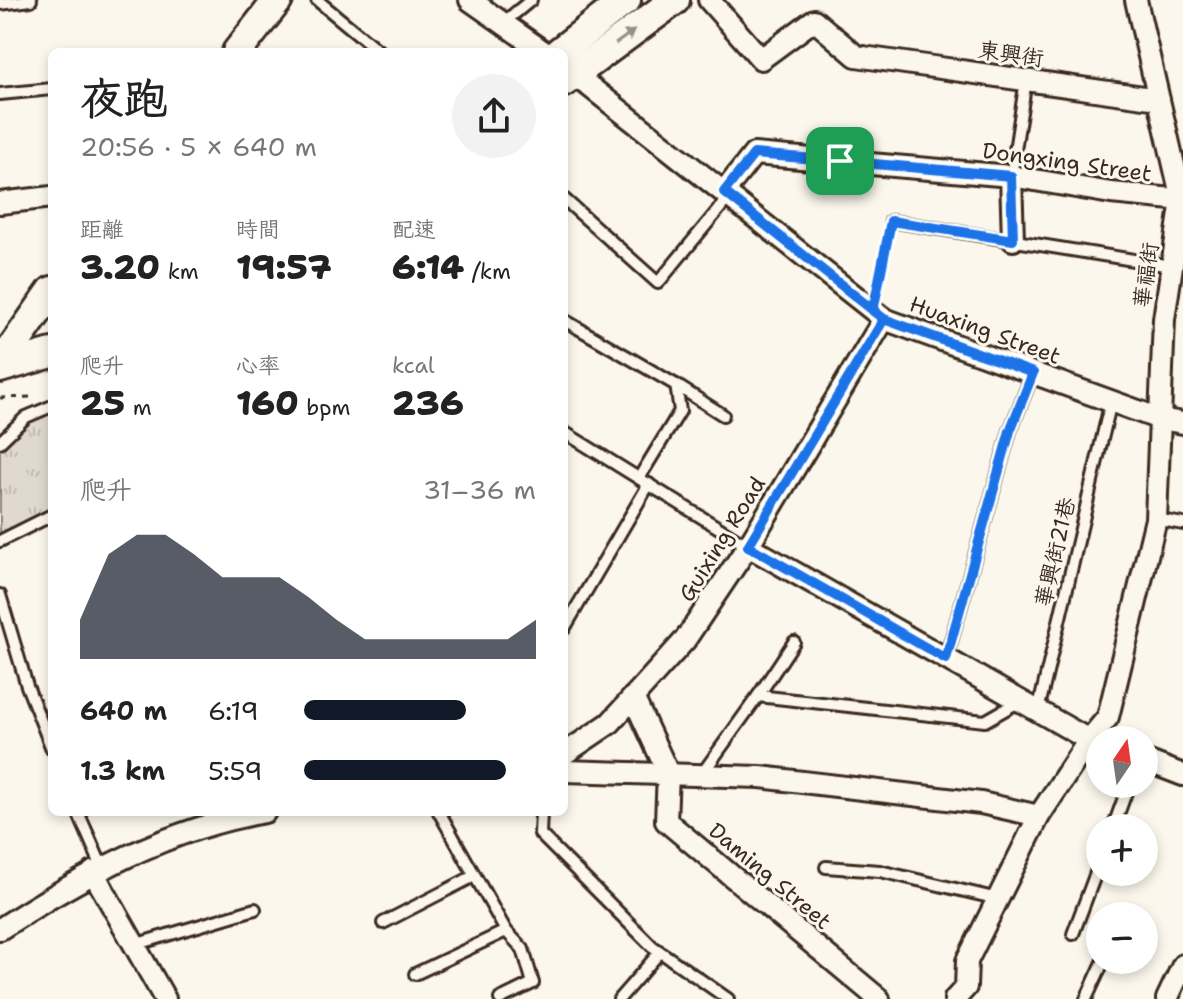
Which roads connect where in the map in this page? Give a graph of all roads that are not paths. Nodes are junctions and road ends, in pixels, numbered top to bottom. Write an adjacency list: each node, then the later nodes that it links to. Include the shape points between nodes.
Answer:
1 (31, 0): 10 (lane)
2 (278, 0): 12 (main road)
3 (317, 0): 13 (lane)
4 (470, 0): 11 (street)
5 (531, 0): 11 (lane)
6 (626, 0): 15 (main road)
7 (675, 0): 16 (main road, one-way to 7)
8 (709, 0): 18 (street, 東興街, via 761,59 814,20 856,56)
9 (1136, 0): 21 (street, 華福街)
10 (0, 4)
11 (503, 23): 14 (street)
12 (240, 48)
13 (375, 48)
14 (538, 48)
15 (568, 66)
16 (568, 67)
17 (568, 70): 23 (street, Huaxing Street)
18 (1026, 80): 21 (street, 東興街); 22 (lane)
19 (48, 89): 20 (lane)
20 (0, 94)
21 (1158, 99): 25 (street, 華福街)
22 (1011, 176): 23 (street, Dongxing Street, via 754,154); 25 (street, Dongxing Street); 29 (street)
23 (726, 194): 27 (lane, via 658,283); 33 (street, Huaxing Street)
24 (48, 197): 26 (street)
25 (1183, 200): 30 (street, 華福街)
26 (0, 203)
27 (568, 203)
28 (891, 221): 29 (lane)
29 (1013, 240): 31 (lane)
30 (1179, 244): 31 (street, 華福街)
31 (1171, 266): 43 (street, 華福街)
32 (48, 296): 36 (main road)
33 (879, 315): 38 (street, Huaxing Street); 52 (street, Guixing Road)
34 (568, 322): 39 (lane)
35 (48, 325): 36 (main road)
36 (6, 349): 37 (main road)
37 (48, 353)
38 (1033, 373): 40 (street, Huaxing Street); 56 (lane, via 1010,431)
39 (676, 385): 42 (lane); 47 (lane, via 680,411)
40 (1111, 401): 43 (street, Huaxing Street); 59 (lane, 華興街21巷)
41 (48, 408): 46 (lane, via 26,417)
42 (723, 415)
43 (1160, 419): 44 (street, Huaxing Street); 49 (street, 華福街)
44 (1183, 423)
45 (568, 434): 47 (lane)
46 (0, 442)
47 (644, 481): 52 (lane); 54 (lane)
48 (48, 517): 51 (lane)
49 (1156, 519): 50 (lane); 61 (street, 華福街)
50 (1183, 524)
51 (0, 541)
52 (748, 546): 56 (street); 58 (street, Guixing Road, via 685,640)
53 (0, 595): 60 (lane)
54 (568, 622)
55 (794, 642): 57 (lane)
56 (946, 659): 59 (street)
57 (758, 696): 59 (lane, via 985,721); 68 (lane)
58 (633, 697): 63 (street, Guixing Road, via 610,723); 67 (street)
59 (1029, 706): 62 (street)
60 (47, 720)
61 (1103, 726)
62 (1086, 738)
63 (568, 751)
64 (1086, 753): 74 (street, 華福街)
65 (1158, 765): 69 (street)
66 (568, 771): 67 (street)
67 (668, 773): 68 (street); 95 (street, Daming Street, via 666,821)
68 (702, 774): 74 (street, via 981,803)
69 (1183, 775)
70 (79, 816): 76 (lane)
71 (241, 816): 76 (street, via 176,834)
72 (441, 816): 77 (lane)
73 (541, 816): 86 (lane, via 540,834)
74 (1039, 816): 79 (street, 華福街)
75 (826, 867): 79 (lane, via 880,871)
76 (97, 870): 82 (street); 85 (street)
77 (474, 876): 81 (lane); 83 (lane)
78 (1091, 886): 84 (lane)
79 (998, 899): 96 (street, 華福街, via 967,961 966,987)
80 (255, 909): 85 (lane)
81 (383, 923)
82 (0, 929)
83 (506, 931): 88 (lane); 92 (lane, via 523,949 533,983)
84 (1073, 934)
85 (139, 943): 90 (street); 91 (street)
86 (660, 952): 93 (lane); 94 (lane)
87 (1183, 966): 98 (street)
88 (415, 974)
89 (1098, 974): 97 (lane)
90 (165, 999)
91 (176, 999)
92 (500, 999)
93 (619, 999)
94 (728, 999)
95 (879, 999)
96 (955, 999)
97 (1086, 999)
98 (1167, 999)

